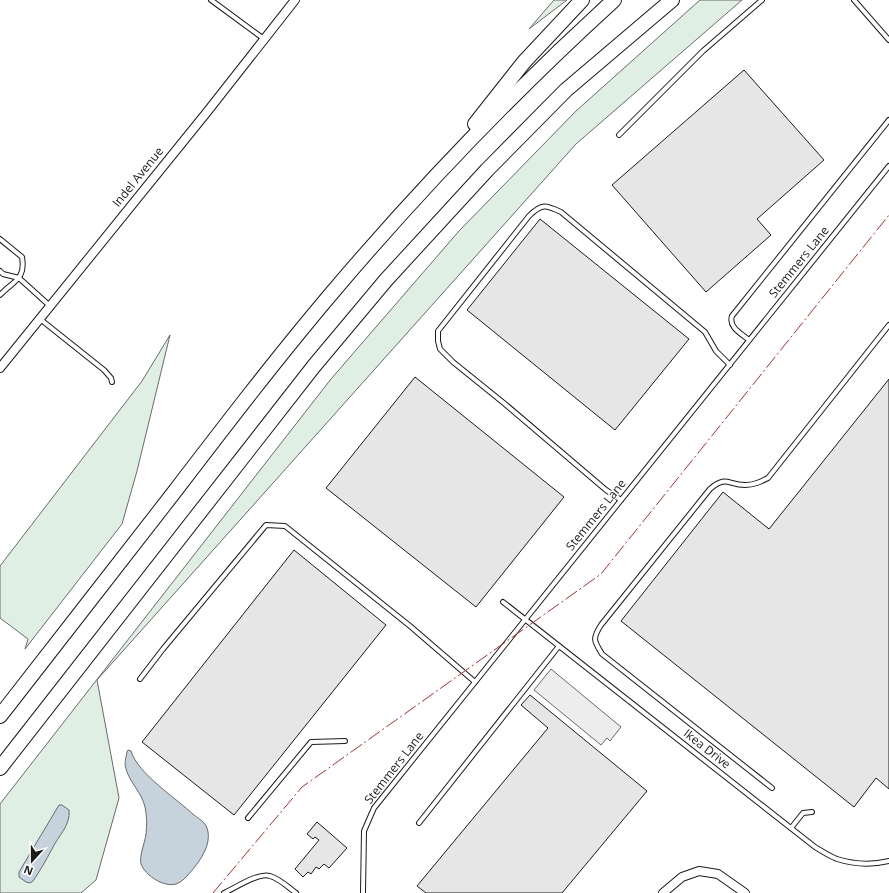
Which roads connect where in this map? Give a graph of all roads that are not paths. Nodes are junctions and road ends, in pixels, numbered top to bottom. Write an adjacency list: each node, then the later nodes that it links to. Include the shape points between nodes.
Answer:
1 (211, 0): 8 (lane)
2 (295, 0): 8 (street, Indel Avenue)
3 (582, 0): 13 (highway, via 524,62)
4 (614, 0): 13 (highway, via 521,88)
5 (672, 0): 33 (highway, via 550,106 461,197 386,280 314,366)
6 (762, 0): 11 (lane, via 703,51)
7 (854, 0): 9 (lane)
8 (264, 39): 18 (street, Indel Avenue)
9 (889, 40)
10 (889, 120): 21 (lane, via 732,316 730,322)
11 (619, 135)
12 (889, 166): 21 (lane, Stemmers Lane)
13 (426, 186): 31 (highway, via 284,350)
14 (0, 239): 16 (lane, via 22,257 24,264)
15 (0, 271): 16 (lane)
16 (19, 278): 17 (lane); 18 (lane)
17 (0, 295)
18 (50, 306): 19 (street, Indel Avenue)
19 (40, 319): 23 (street, Indel Avenue); 24 (lane, via 104,370)
20 (889, 325): 34 (lane, via 768,478 756,484 743,485 727,481 710,489 595,635 596,644 602,654)
21 (749, 340): 22 (lane, Stemmers Lane)
22 (730, 364): 25 (lane, Stemmers Lane); 25 (lane, via 716,351 705,332 561,212 548,206 540,207 529,216 438,331 440,349)
23 (0, 368)
24 (112, 382)
25 (621, 500): 27 (lane, Stemmers Lane)
26 (503, 602): 27 (lane, Ikea Drive)
27 (525, 620): 28 (lane, Ikea Drive); 30 (lane, Stemmers Lane)
28 (559, 646): 37 (lane); 38 (lane, Ikea Drive)
29 (140, 679): 30 (lane, via 266,525 285,526 410,626)
30 (475, 682): 42 (lane, Stemmers Lane, via 374,808 364,831)
31 (0, 716)
32 (345, 741): 36 (lane, via 311,742)
33 (0, 768)
34 (772, 788)
35 (812, 812): 38 (lane, via 803,813)
36 (248, 818)
37 (419, 823)
38 (791, 828): 39 (lane, Ikea Drive, via 815,847 836,858 856,863)
39 (889, 861)
40 (224, 893): 41 (lane, via 258,876 269,875)
41 (296, 893)
42 (363, 893)
43 (664, 893): 44 (street, via 682,877 699,871 718,874)
44 (745, 893)

